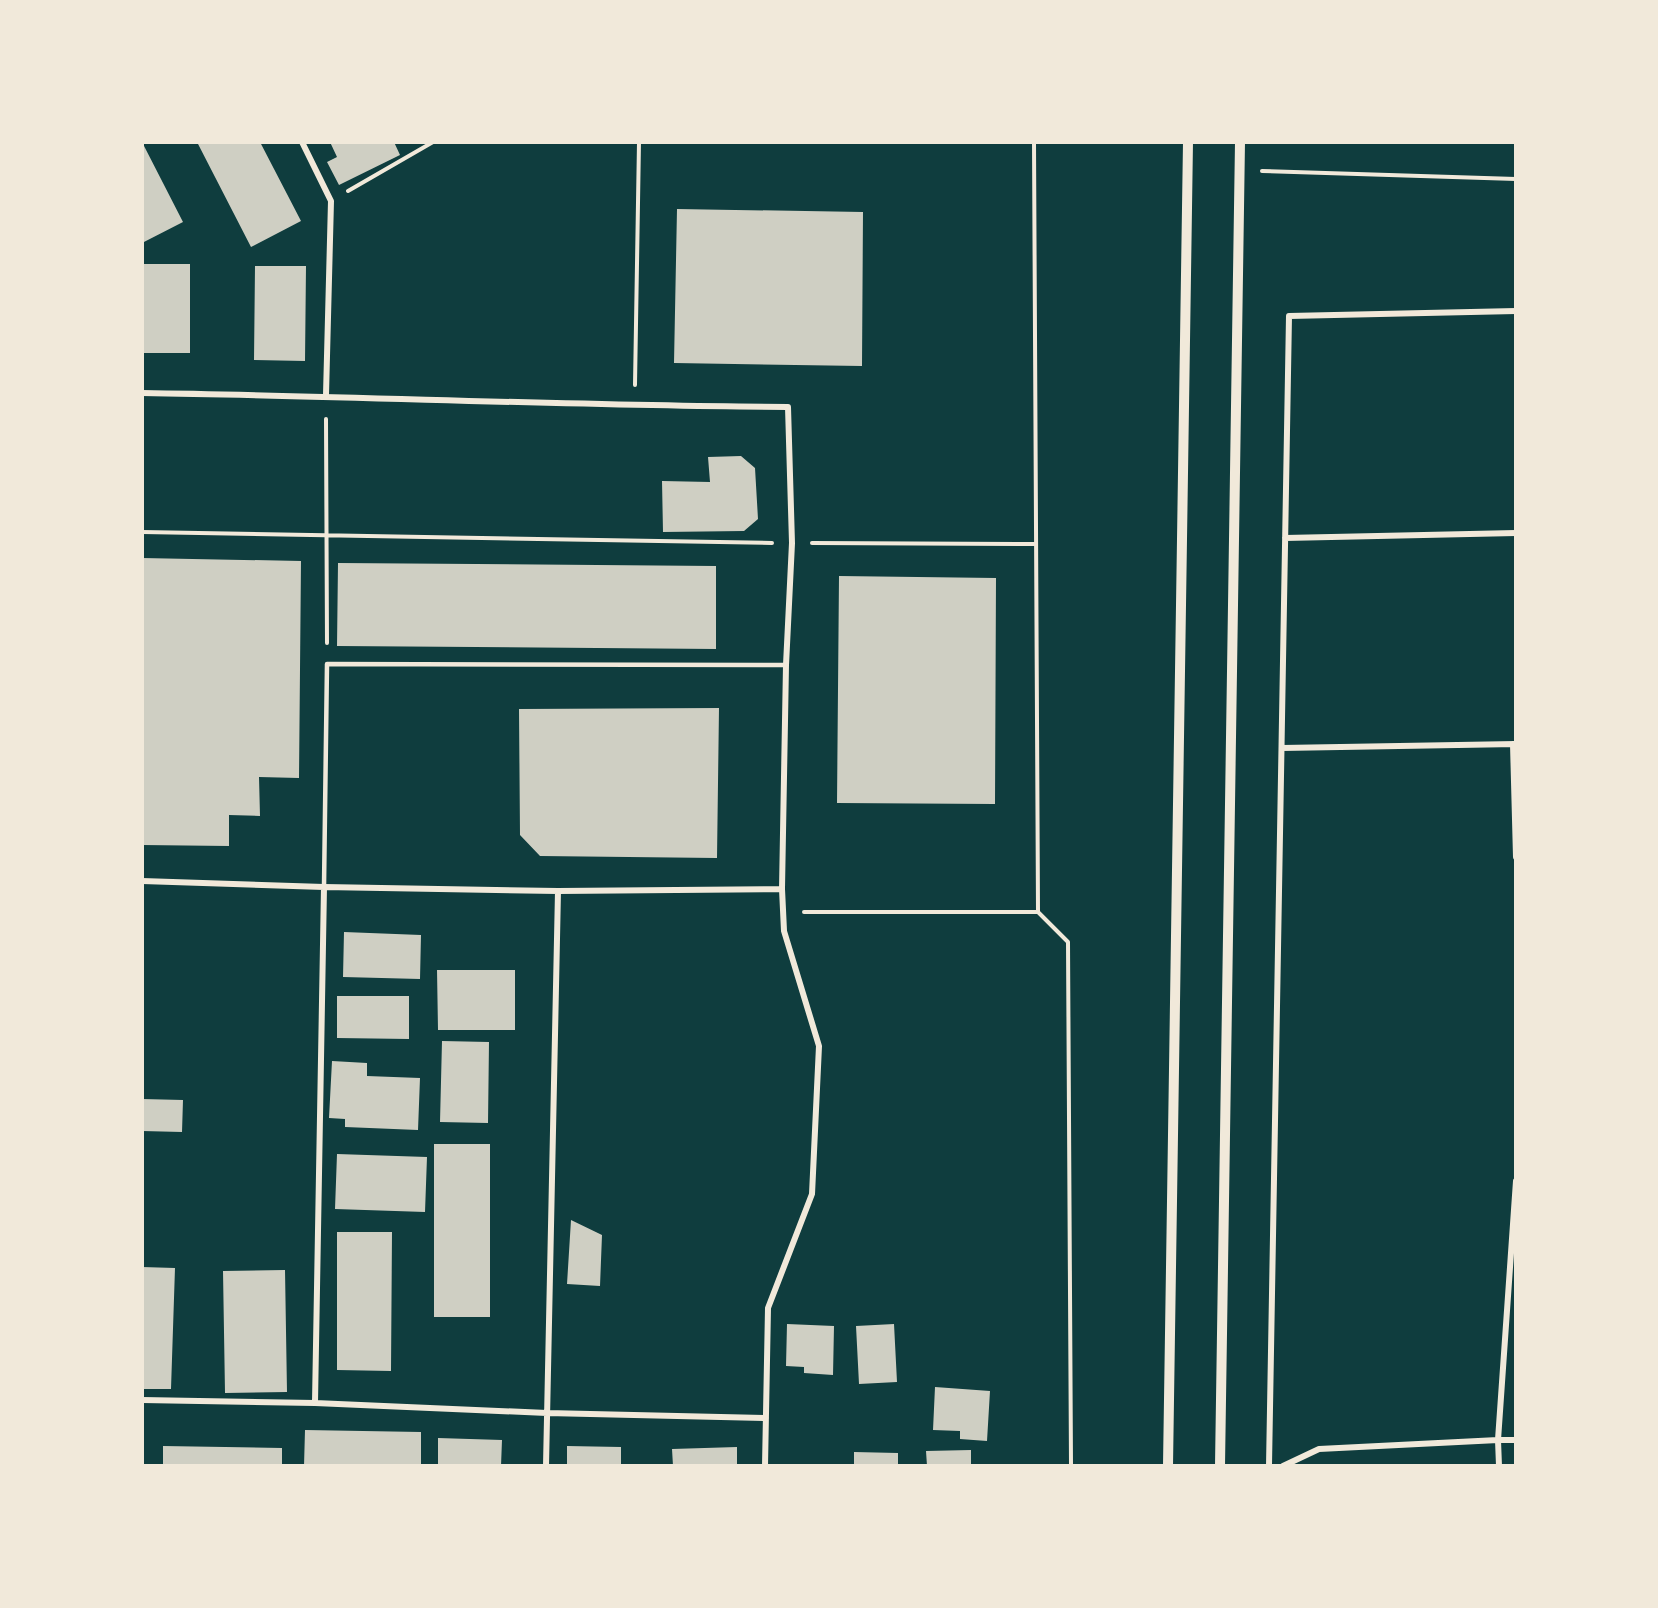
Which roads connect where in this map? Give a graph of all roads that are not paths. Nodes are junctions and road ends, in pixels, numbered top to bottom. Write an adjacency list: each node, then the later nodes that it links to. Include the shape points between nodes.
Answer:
1 (302, 142): 6 (street, via 331,201)
2 (1188, 142): 26 (street)
3 (1240, 142): 27 (street)
4 (1515, 311): 8 (street, via 1289,316)
5 (142, 393): 6 (street)
6 (326, 396): 9 (street, via 789,407 792,543)
7 (1515, 533): 8 (street)
8 (1285, 538): 11 (street)
9 (786, 664): 14 (lane, via 327,664); 15 (street)
10 (1514, 744): 11 (street); 12 (street)
11 (1282, 748): 28 (street)
12 (1515, 857)
13 (142, 881): 14 (street)
14 (324, 887): 16 (street); 19 (street)
15 (782, 889): 16 (street); 21 (street, via 784,931 819,1046 812,1194 768,1308)
16 (558, 891): 20 (street)
17 (1515, 1181): 22 (street)
18 (142, 1400): 19 (street)
19 (315, 1403): 20 (street)
20 (547, 1413): 21 (street); 24 (street)
21 (766, 1418): 25 (street)
22 (1498, 1440): 23 (street); 29 (street, via 1319,1449); 30 (street)
23 (1515, 1440)
24 (546, 1466)
25 (765, 1466)
26 (1168, 1466)
27 (1220, 1466)
28 (1269, 1466)
29 (1283, 1466)
30 (1499, 1466)

